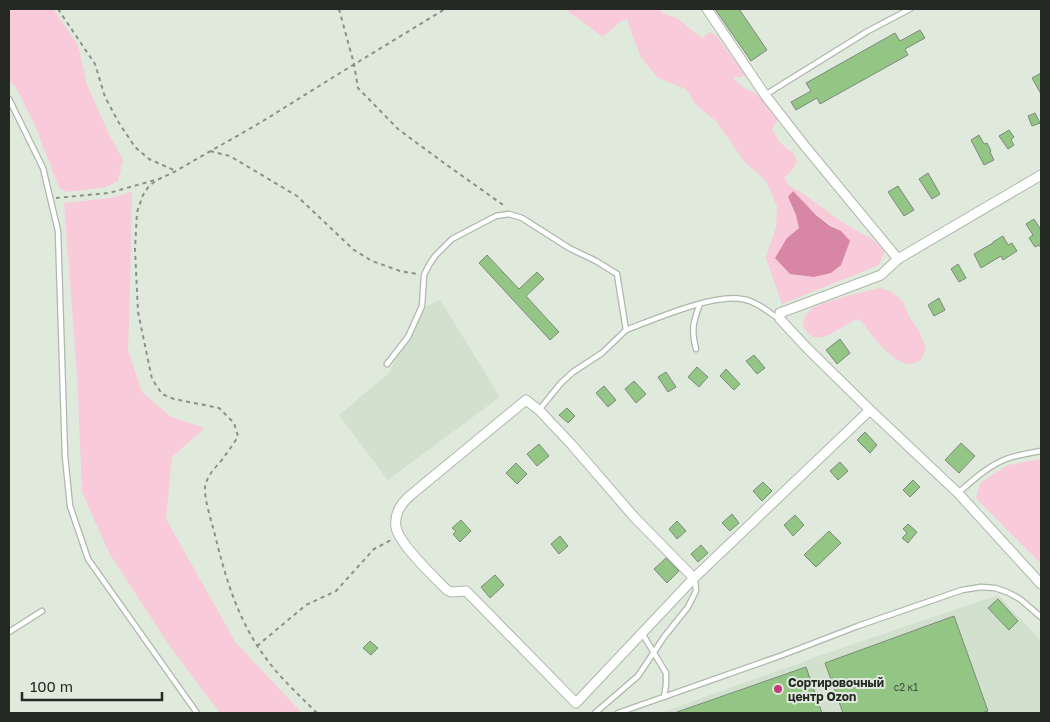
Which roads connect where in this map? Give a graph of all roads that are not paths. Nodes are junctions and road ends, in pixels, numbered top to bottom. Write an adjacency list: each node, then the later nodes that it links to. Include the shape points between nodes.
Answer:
1 (707, 9): 3 (street)
2 (910, 9): 3 (lane, via 868,31)
3 (765, 95): 6 (street)
4 (9, 99): 24 (lane, via 43,168 58,231 65,456 70,506 88,559)
5 (1041, 175): 6 (street)
6 (898, 260): 8 (street, via 881,275 780,313)
7 (700, 304): 8 (lane, via 722,298 741,298); 9 (lane); 10 (lane, via 692,336)
8 (780, 319): 13 (street)
9 (626, 330): 11 (lane, via 617,274 522,218 509,214 496,216 452,239 435,256 424,275 422,306 408,336); 12 (lane, via 602,353 560,383)
10 (696, 349)
11 (388, 364)
12 (539, 410): 16 (street, via 635,518); 21 (street, via 526,400 403,502 397,513 398,536 447,590 466,591 576,703)
13 (870, 410): 15 (street); 16 (street)
14 (1041, 451): 15 (lane, via 1007,458)
15 (958, 493): 17 (street)
16 (694, 578): 21 (street); 22 (lane, via 696,591 688,606)
17 (1041, 584)
18 (42, 611): 20 (lane)
19 (1041, 617): 23 (lane, via 1007,592 981,587 962,590)
20 (9, 632)
21 (642, 634): 22 (lane)
22 (654, 652): 23 (lane, via 666,673); 25 (lane, via 638,676)
23 (664, 697): 26 (lane)
24 (196, 713)
25 (595, 713)
26 (618, 713)

